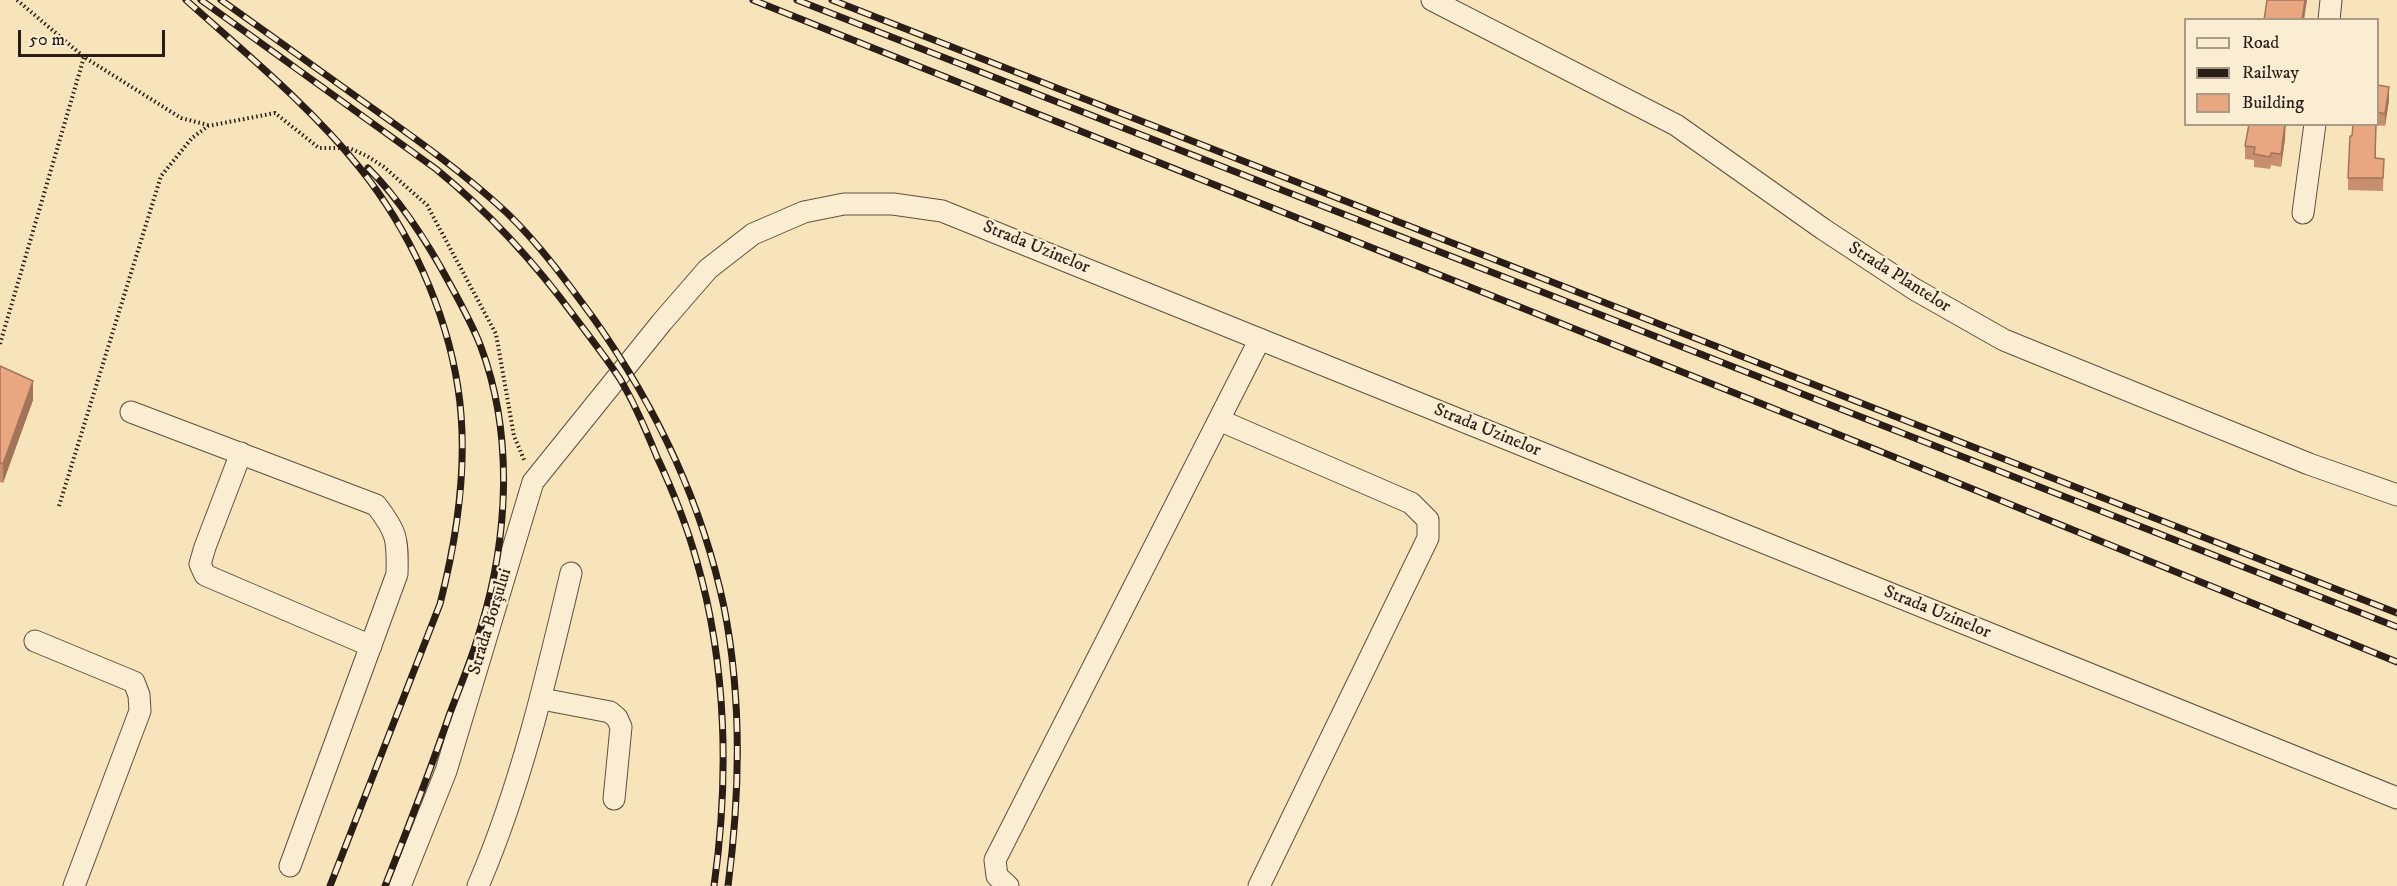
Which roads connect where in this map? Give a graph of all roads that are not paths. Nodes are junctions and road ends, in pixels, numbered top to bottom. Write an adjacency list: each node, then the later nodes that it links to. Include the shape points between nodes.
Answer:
1 (1432, 0): 11 (street, Strada Plantelor, via 1676,125 1914,289 2004,340 2309,464)
2 (2331, 0): 3 (street)
3 (2329, 18)
4 (2315, 126): 5 (street)
5 (2303, 213)
6 (1260, 339): 7 (street, Strada Uzinelor, via 942,211 893,204 844,204 804,212 753,234 708,269); 9 (street); 16 (street, Strada Uzinelor)
7 (618, 379): 20 (street, Strada Borșului, via 533,482 446,771)
8 (131, 412): 10 (street)
9 (1219, 420): 22 (street, via 995,860 997,876); 23 (street, via 1411,503 1428,520 1428,538)
10 (241, 453): 14 (street, via 376,505 393,526 398,547 397,574); 14 (street, via 205,547 201,564 205,575)
11 (2397, 495)
12 (571, 573): 15 (street)
13 (35, 641): 19 (street, via 134,682 140,695 140,711)
14 (371, 646): 18 (street)
15 (542, 699): 17 (street, via 610,712 617,718 621,728); 21 (street, via 496,844)
16 (2397, 798)
17 (614, 799)
18 (290, 866)
19 (74, 886)
20 (400, 886)
21 (478, 886)
22 (1008, 886)
23 (1259, 886)

